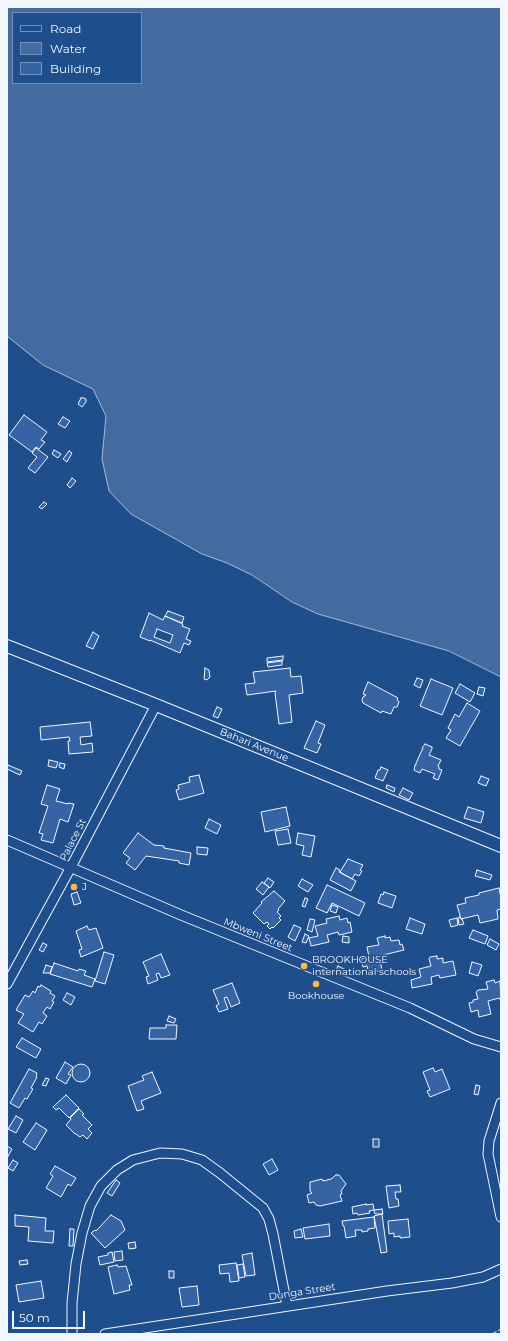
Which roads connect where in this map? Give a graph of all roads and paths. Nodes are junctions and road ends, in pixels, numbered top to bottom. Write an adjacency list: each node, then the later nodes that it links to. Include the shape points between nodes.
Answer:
1 (7, 646): 2 (street, Bahari Avenue)
2 (156, 705): 4 (street, Bahari Avenue); 5 (street, Palace St)
3 (7, 840): 5 (street, Mbweni Street)
4 (501, 846)
5 (72, 868): 6 (street, Palace St); 7 (street, Mbweni Street, via 410,1008 474,1039)
6 (7, 984)
7 (501, 1047)
8 (501, 1103): 9 (street, via 489,1141 488,1154)
9 (501, 1217)
10 (501, 1269): 11 (street, Dunga Street, via 483,1277 452,1283)
11 (287, 1306): 12 (street, via 273,1234 263,1208 202,1160 182,1154 160,1153 133,1160 117,1170 101,1186 90,1206 76,1264); 13 (street, Dunga Street)
12 (72, 1334)
13 (106, 1334)

